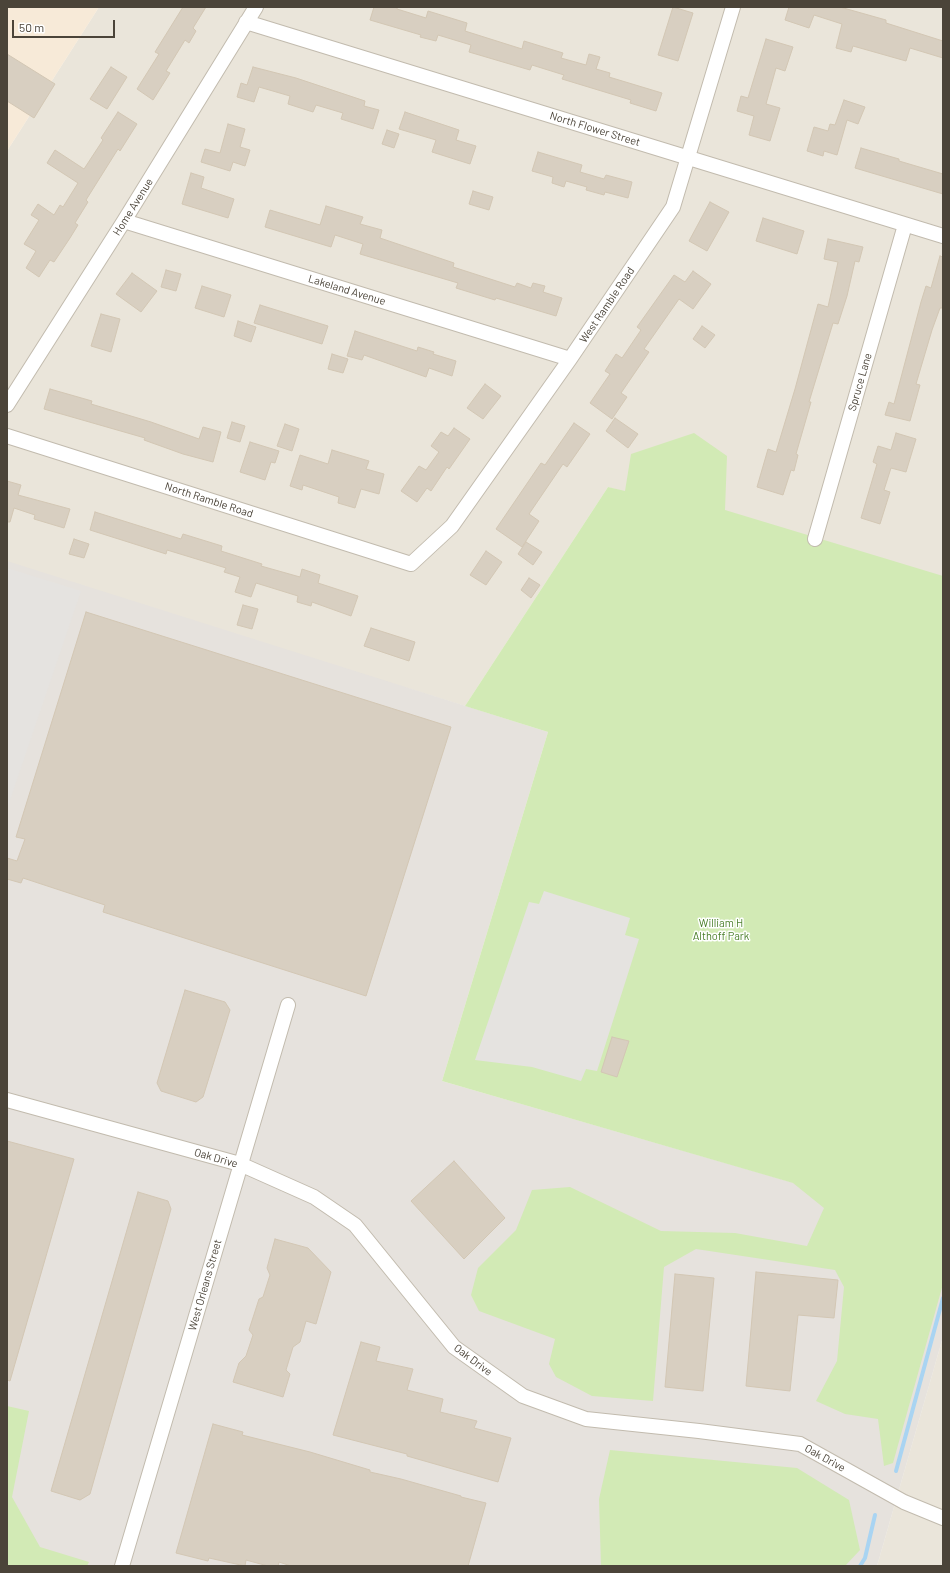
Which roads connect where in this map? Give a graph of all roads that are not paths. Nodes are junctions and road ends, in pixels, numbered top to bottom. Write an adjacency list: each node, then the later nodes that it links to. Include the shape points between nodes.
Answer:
1 (256, 7): 3 (street, Home Avenue)
2 (733, 7): 4 (street, West Ramble Road)
3 (246, 22): 4 (street, North Flower Street); 5 (street, Home Avenue)
4 (688, 157): 6 (street, North Flower Street); 8 (street, West Ramble Road, via 673,207)
5 (124, 221): 8 (street, Lakeland Avenue); 9 (street, Home Avenue)
6 (905, 225): 7 (street, North Flower Street); 11 (street, Spruce Lane)
7 (943, 236)
8 (570, 359): 12 (street, West Ramble Road, via 452,526)
9 (7, 405)
10 (7, 436): 12 (street, North Ramble Road)
11 (815, 539)
12 (411, 564)
13 (288, 1005): 15 (street, West Orleans Street)
14 (7, 1100): 15 (street, Oak Drive)
15 (240, 1164): 16 (street, Oak Drive, via 314,1197 355,1225 454,1347 523,1396 586,1419 800,1444 904,1502); 17 (street, West Orleans Street)
16 (943, 1518)
17 (122, 1566)

